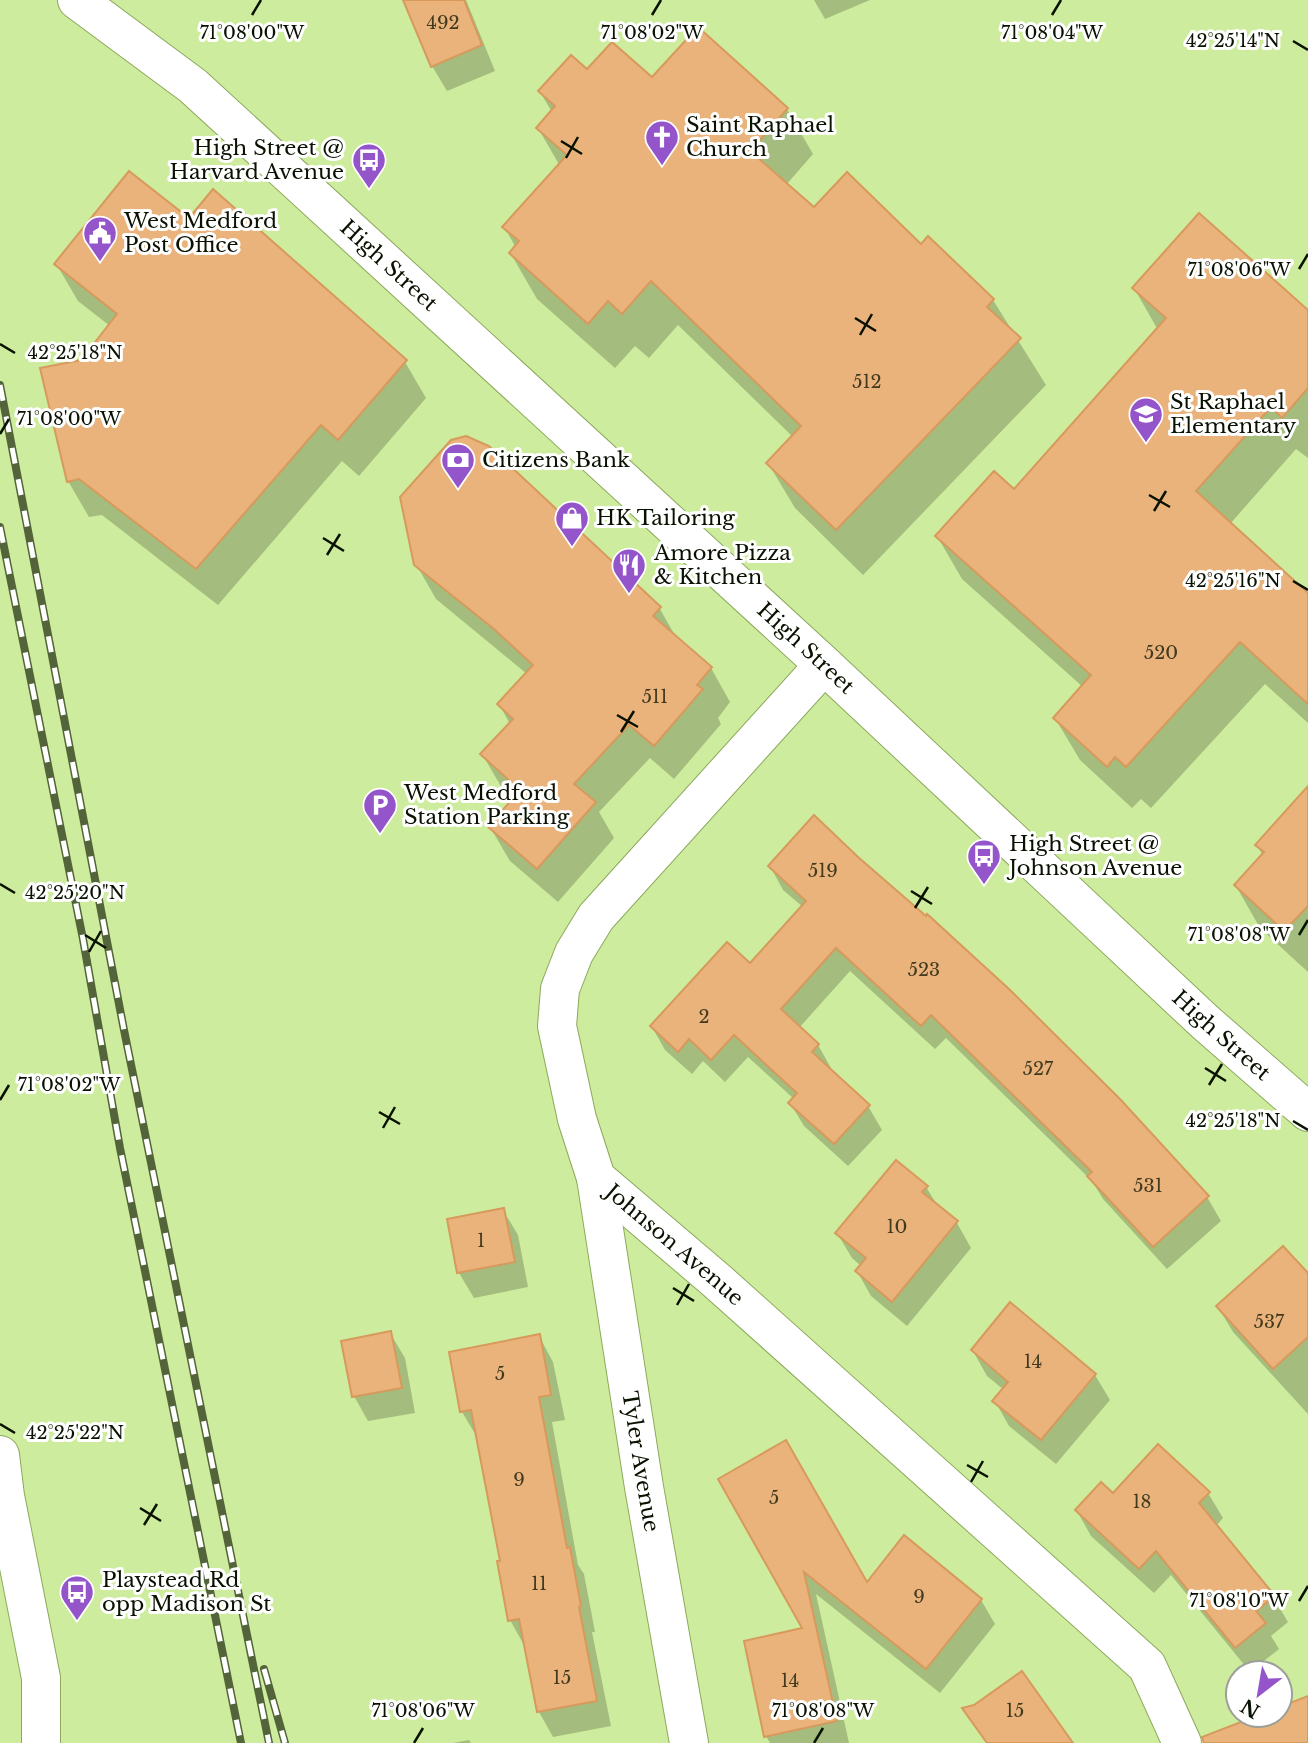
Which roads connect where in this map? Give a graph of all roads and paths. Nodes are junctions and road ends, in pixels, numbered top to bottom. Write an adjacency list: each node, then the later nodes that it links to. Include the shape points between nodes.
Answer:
1 (99, 6): 2 (street, High Street, via 193,86)
2 (824, 665): 3 (street, High Street, via 1205,1022); 4 (street, Johnson Avenue, via 596,917 574,953 560,989 557,1026 577,1119)
3 (1308, 1112)
4 (596, 1178): 7 (street, Tyler Avenue); 8 (street, Johnson Avenue, via 1147,1665)
5 (0, 1455): 6 (street, via 41,1678)
6 (41, 1743)
7 (690, 1743)
8 (1182, 1743)

